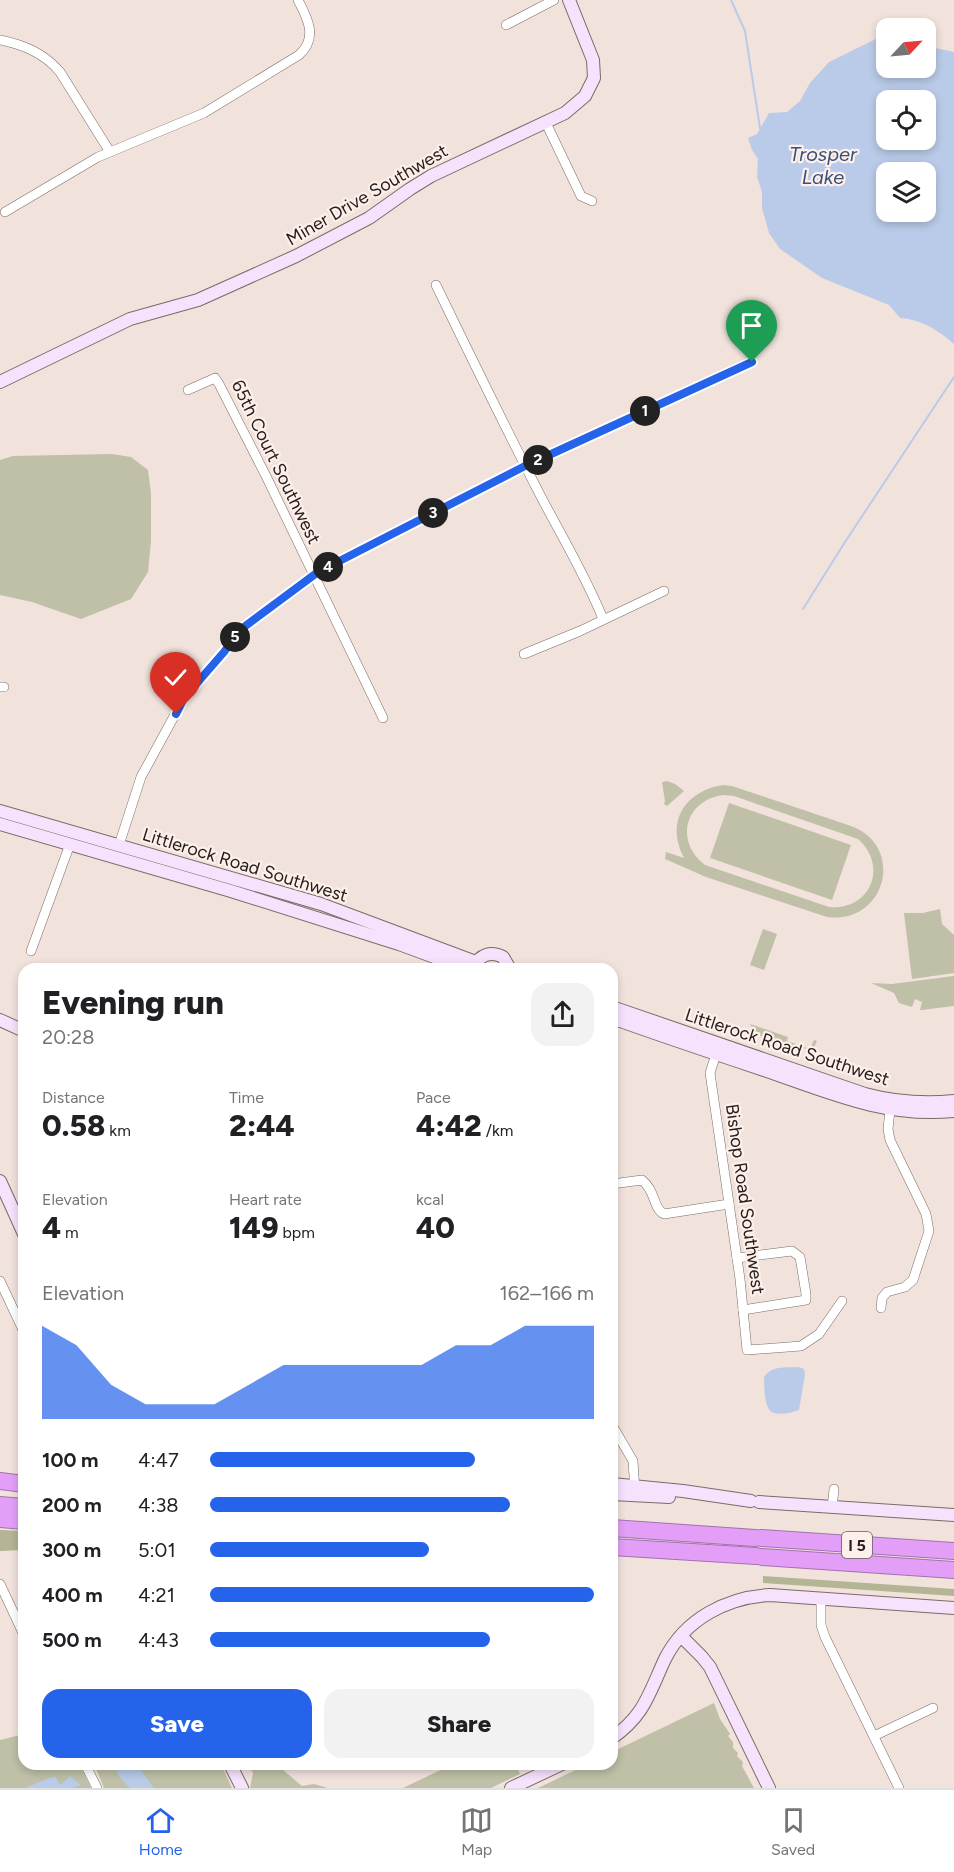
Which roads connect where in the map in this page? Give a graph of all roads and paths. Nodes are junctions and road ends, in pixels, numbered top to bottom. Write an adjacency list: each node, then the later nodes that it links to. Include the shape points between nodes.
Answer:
1 (298, 0): 7 (street, via 311,30 299,55 204,113)
2 (554, 0): 4 (street)
3 (569, 0): 6 (street, Miner Drive Southwest, via 593,60 594,78 585,96)
4 (506, 25)
5 (0, 40): 7 (street, via 28,48 51,62)
6 (546, 123): 8 (street, via 581,196); 12 (street, Miner Drive Southwest, via 431,176 369,218 296,256 198,300 130,319)
7 (110, 152): 9 (street)
8 (592, 201)
9 (5, 212)
10 (436, 285): 14 (street)
11 (752, 362): 14 (street)
12 (0, 382)
13 (188, 390): 15 (street, 65th Court Southwest, via 215,378)
14 (525, 466): 15 (street); 17 (street, via 589,584)
15 (313, 576): 19 (street, 65th Court Southwest); 23 (street, via 240,630 184,698 141,777)
16 (664, 591): 17 (street)
17 (603, 619): 18 (street)
18 (524, 654)
19 (383, 718)
20 (0, 811): 23 (street, Littlerock Road Southwest)
21 (0, 824): 22 (street, Littlerock Road Southwest)
22 (70, 844): 24 (street); 25 (street, Littlerock Road Southwest)
23 (119, 845): 26 (street, Littlerock Road Southwest, via 321,904)
24 (31, 951)
25 (459, 963)
26 (462, 963)
27 (476, 963): 28 (street, Littlerock Road Southwest, via 486,954 498,954)
28 (508, 963)
29 (618, 1009): 34 (street, Littlerock Road Southwest, via 874,1096 920,1103)
30 (0, 1020): 32 (street)
31 (618, 1020): 33 (street, Littlerock Road Southwest)
32 (18, 1028)
33 (716, 1054): 35 (street, Littlerock Road Southwest); 39 (street, Bishop Road Southwest, via 710,1073)
34 (954, 1101)
35 (890, 1110): 36 (street, Littlerock Road Southwest); 44 (street, via 890,1140 926,1214 929,1231 913,1280 905,1287 887,1292)
36 (954, 1111)
37 (0, 1181): 40 (street)
38 (618, 1183): 39 (street, via 642,1180 664,1215)
39 (729, 1204): 41 (street, Bishop Road Southwest)
40 (18, 1221)
41 (737, 1258): 45 (street, Bishop Road Southwest); 45 (street, via 792,1251 800,1257 807,1294 806,1300)
42 (0, 1281): 46 (street)
43 (842, 1301): 45 (street, Bishop Road Southwest, via 819,1334 801,1346 747,1350)
44 (881, 1308)
45 (743, 1311)
46 (18, 1319)
47 (618, 1435): 54 (street, via 633,1461)
48 (0, 1481): 49 (highway)
49 (18, 1483)
50 (618, 1486): 54 (street)
51 (0, 1487): 52 (highway)
52 (18, 1488)
53 (834, 1489): 59 (street)
54 (635, 1491): 54 (street, via 751,1501); 55 (street)
55 (618, 1493)
56 (759, 1502): 59 (street)
57 (0, 1506): 58 (highway)
58 (18, 1507)
59 (831, 1508): 60 (street)
60 (954, 1515)
61 (0, 1520): 62 (highway)
62 (18, 1521)
63 (618, 1528): 65 (highway, I 5)
64 (618, 1547): 66 (highway, I 5)
65 (954, 1551)
66 (954, 1570)
67 (0, 1584): 70 (street)
68 (821, 1598): 69 (street); 71 (street, via 770,1595 741,1599 713,1610); 74 (street, via 825,1637)
69 (954, 1608)
70 (18, 1622)
71 (681, 1636): 73 (street, via 665,1659 649,1698); 81 (street, via 710,1667)
72 (933, 1708): 74 (street)
73 (618, 1732)
74 (874, 1736): 82 (street)
75 (88, 1770): 78 (street)
76 (233, 1770): 79 (street)
77 (549, 1770): 80 (street)
78 (97, 1788)
79 (242, 1788)
80 (511, 1788)
81 (770, 1788)
82 (899, 1788)

